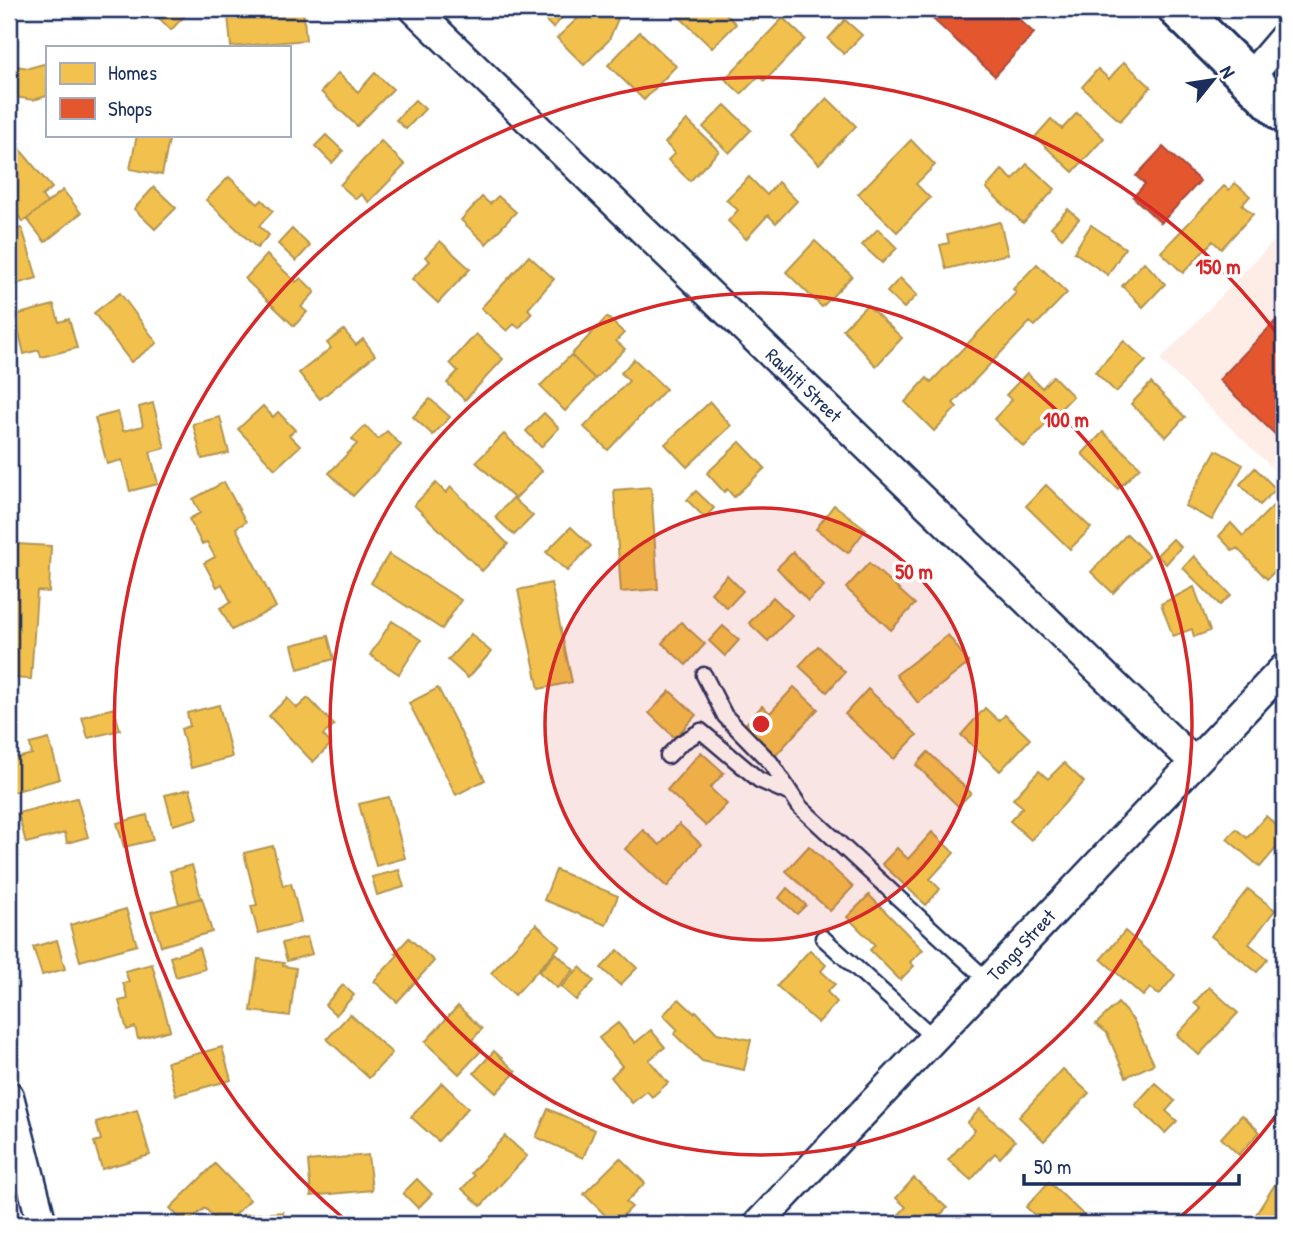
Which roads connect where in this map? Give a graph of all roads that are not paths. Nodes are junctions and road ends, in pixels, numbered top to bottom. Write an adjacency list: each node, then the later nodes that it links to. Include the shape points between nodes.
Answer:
1 (414, 9): 9 (street, Rawhiti Street)
2 (1178, 9): 4 (main road)
3 (1284, 37): 4 (street)
4 (1249, 78): 5 (main road)
5 (1284, 113)
6 (1284, 667): 9 (street, Tonga Street)
7 (704, 675): 10 (lane, via 725,716 771,763)
8 (668, 756): 10 (lane, via 701,731 760,780)
9 (1194, 762): 12 (street, Tonga Street)
10 (791, 794): 12 (lane, via 875,880)
11 (823, 937): 13 (lane)
12 (988, 981): 13 (street, Tonga Street)
13 (934, 1038): 16 (street, Tonga Street)
14 (9, 1096): 15 (street)
15 (42, 1224)
16 (758, 1224)

